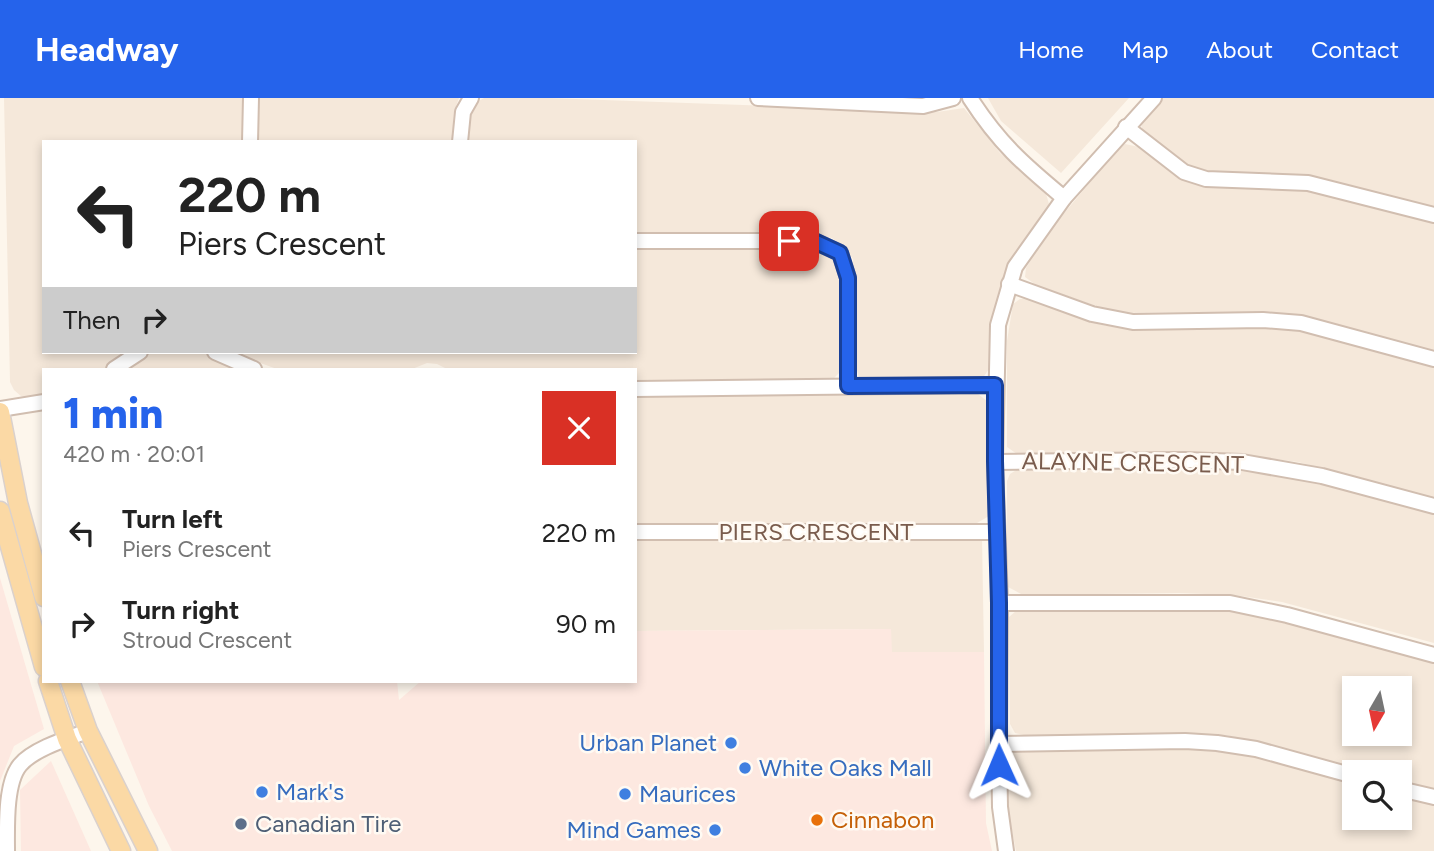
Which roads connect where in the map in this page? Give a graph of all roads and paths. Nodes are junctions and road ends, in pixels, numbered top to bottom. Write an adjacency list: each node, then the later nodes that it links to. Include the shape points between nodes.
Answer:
1 (250, 98): 8 (street)
2 (471, 98): 9 (street, via 463,112)
3 (758, 98): 4 (street, via 923,106)
4 (953, 98)
5 (970, 98): 10 (street, via 990,130 1020,162)
6 (1154, 98): 7 (street)
7 (1126, 127): 10 (street); 11 (street, via 1184,172 1206,179 1308,183)
8 (250, 140)
9 (460, 140)
10 (1064, 198): 13 (street, via 1015,267)
11 (1434, 215)
12 (637, 241): 20 (street, via 814,241 840,253 848,278)
13 (1009, 284): 16 (street, via 1092,314 1133,322 1301,323); 19 (street, via 998,325)
14 (137, 354): 17 (street)
15 (220, 354): 18 (street)
16 (1434, 359)
17 (116, 368)
18 (252, 368)
19 (995, 385): 20 (street); 24 (street)
20 (848, 386): 21 (street)
21 (637, 388)
22 (42, 403): 23 (street)
23 (0, 410): 29 (main road, via 18,503)
24 (995, 461): 25 (street, ALAYNE CRESCENT, via 1242,462 1322,476); 28 (street)
25 (1434, 506)
26 (0, 511): 32 (main road)
27 (637, 532): 28 (street, PIERS CRESCENT)
28 (997, 532): 30 (street)
29 (42, 590)
30 (999, 603): 31 (street, via 1230,603); 37 (street)
31 (1434, 655)
32 (42, 660)
33 (49, 683): 36 (main road)
34 (71, 683): 35 (main road)
35 (88, 731): 36 (street); 43 (main road)
36 (67, 739): 41 (street, via 19,766 8,796); 42 (main road)
37 (999, 744): 38 (street, via 1217,743); 44 (street)
38 (1342, 773)
39 (1412, 792): 40 (street)
40 (1434, 797)
41 (7, 851)
42 (121, 851)
43 (148, 851)
44 (1006, 851)

